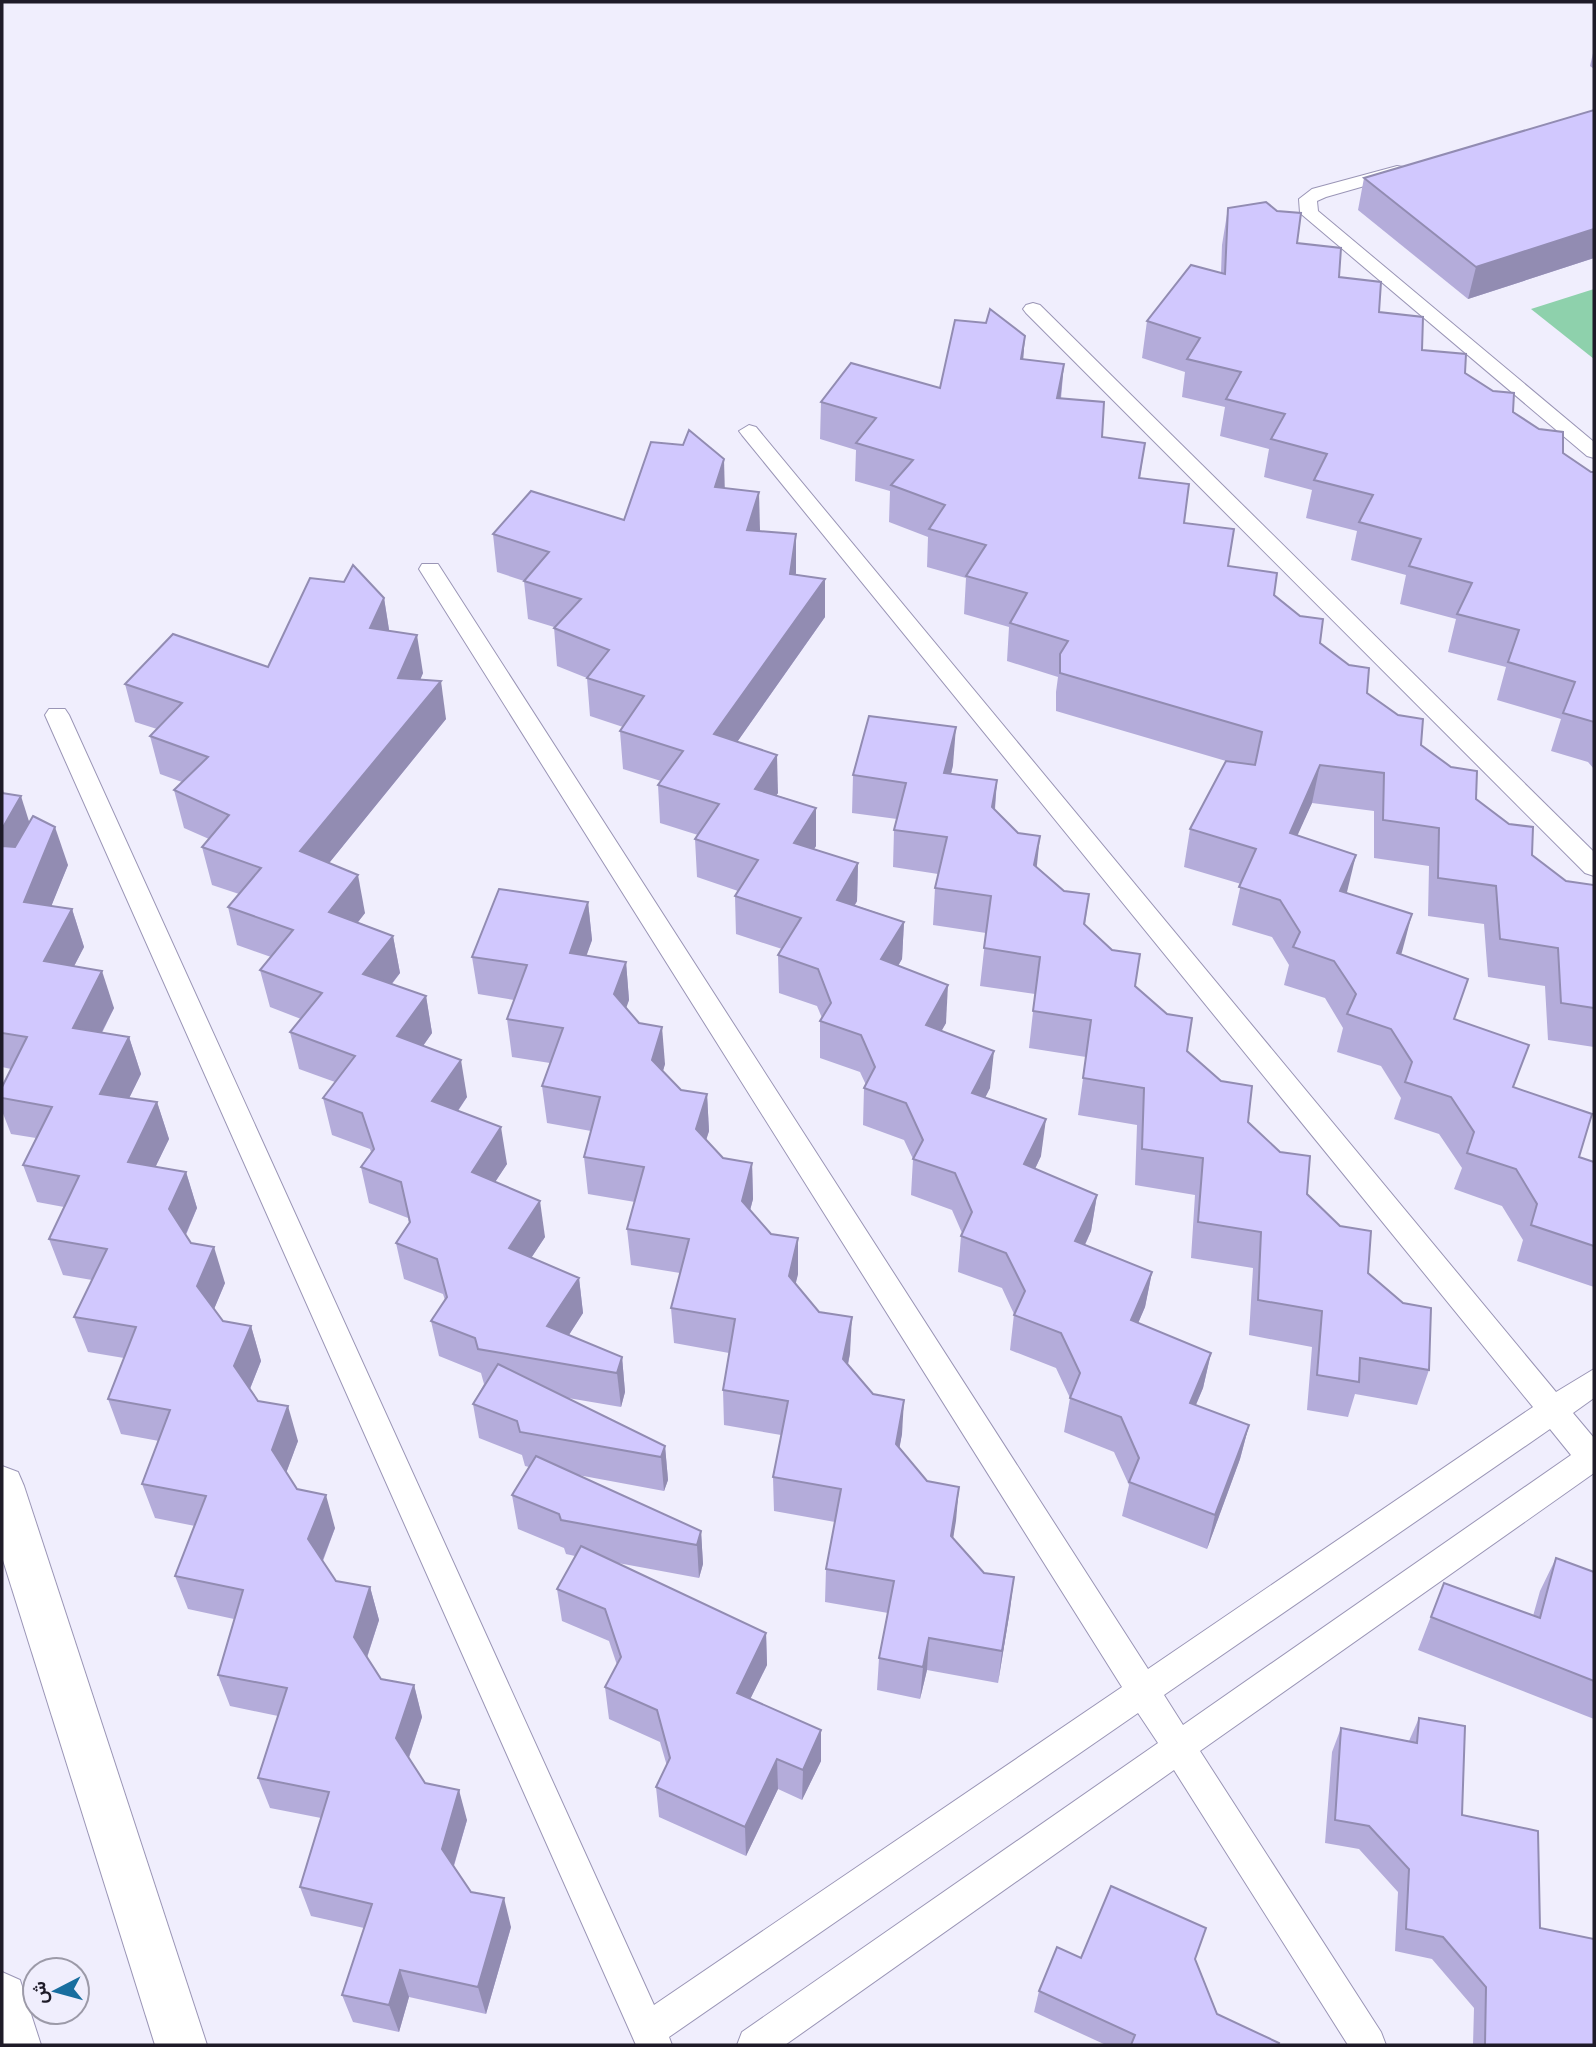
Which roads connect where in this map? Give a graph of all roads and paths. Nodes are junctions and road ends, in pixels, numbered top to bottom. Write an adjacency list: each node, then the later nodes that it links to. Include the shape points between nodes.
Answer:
1 (1412, 167): 4 (lane, via 1319,193 1308,199 1309,213)
2 (1033, 309): 7 (lane)
3 (749, 431): 9 (lane)
4 (1594, 452)
5 (430, 569): 12 (lane)
6 (57, 715): 15 (lane)
7 (1594, 867)
8 (1594, 1382): 9 (lane)
9 (1553, 1410): 10 (lane); 12 (lane)
10 (1593, 1458): 13 (lane)
11 (2, 1486): 17 (street)
12 (1143, 1691): 13 (lane); 15 (lane)
13 (1179, 1747): 18 (lane); 19 (lane)
14 (2, 1998): 16 (street)
15 (651, 2038)
16 (15, 2045)
17 (181, 2045)
18 (755, 2045)
19 (1368, 2045)

